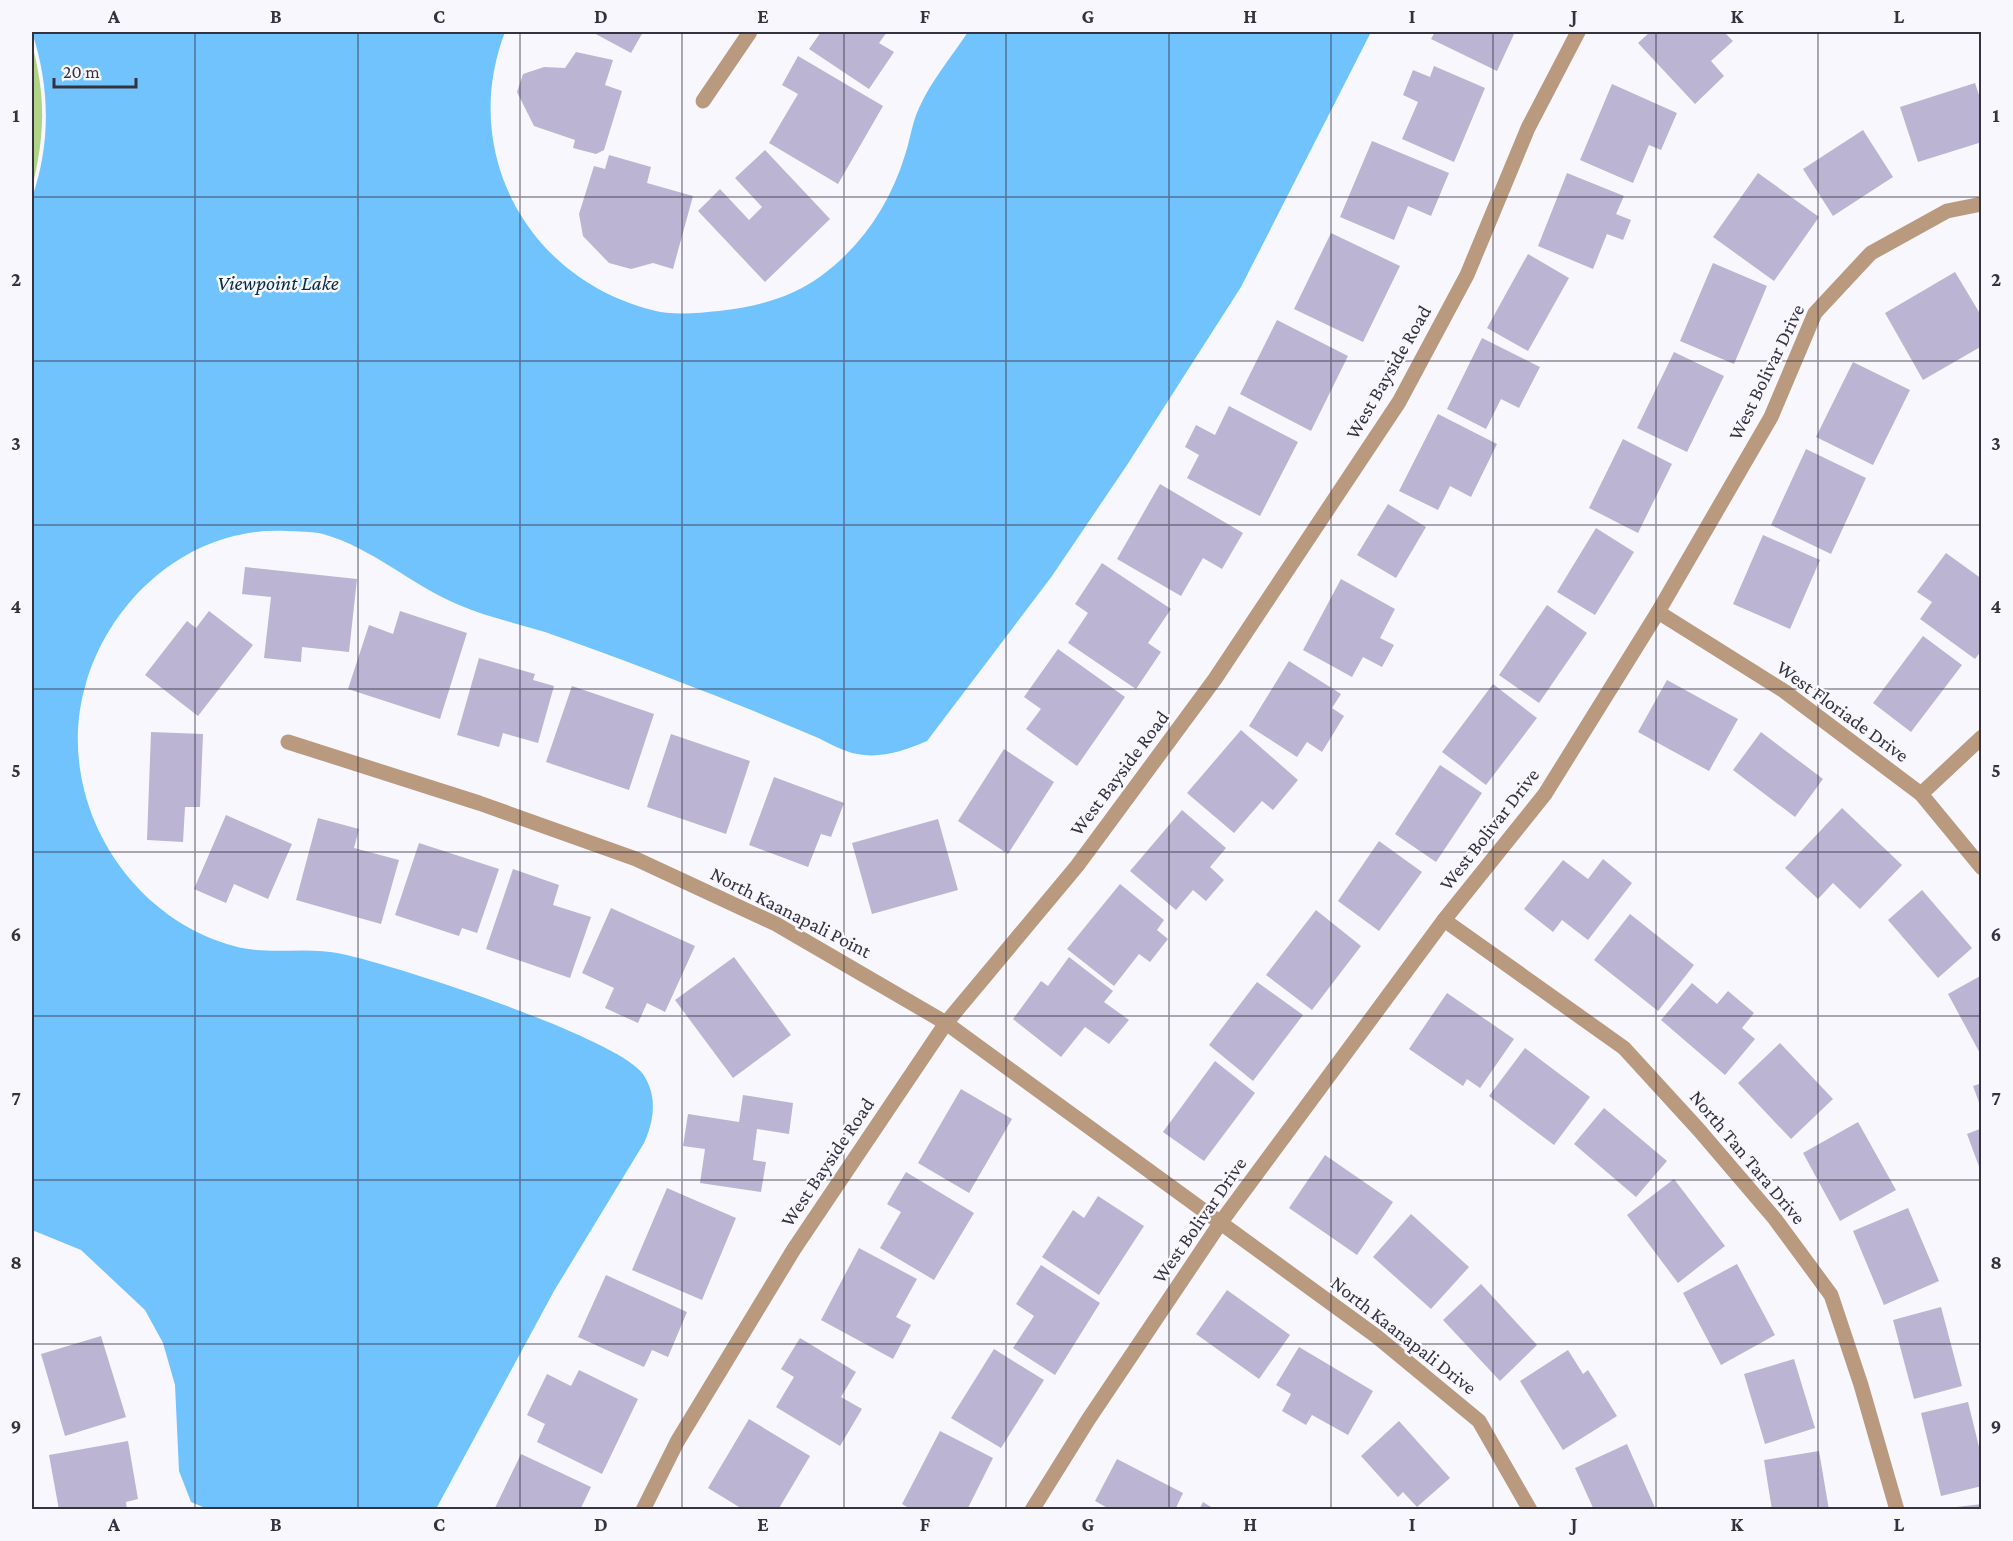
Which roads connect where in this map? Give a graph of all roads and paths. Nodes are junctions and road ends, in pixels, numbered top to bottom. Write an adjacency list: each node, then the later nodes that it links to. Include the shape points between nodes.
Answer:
1 (750, 32): 3 (street)
2 (1578, 32): 11 (street, West Bayside Road, via 1528,128 1467,274 1399,402 1215,679 1077,866)
3 (703, 101)
4 (1982, 204): 5 (street, West Bolivar Drive, via 1947,211 1871,253 1815,313 1771,417)
5 (1658, 612): 8 (street, West Floriade Drive, via 1784,691); 10 (street, West Bolivar Drive, via 1545,794)
6 (1982, 737): 8 (street)
7 (288, 742): 11 (street, North Kaanapali Point, via 479,803 645,863 776,924)
8 (1921, 794): 9 (street, West Floriade Drive)
9 (1982, 868)
10 (1444, 920): 12 (street, West Bolivar Drive); 16 (street, North Tan Tara Drive, via 1624,1048 1775,1219 1831,1295)
11 (946, 1023): 12 (street, North Kaanapali Point); 13 (street, West Bayside Road, via 794,1249 677,1442)
12 (1221, 1222): 14 (street, West Bolivar Drive); 15 (street, North Kaanapali Drive, via 1376,1336 1479,1421)
13 (643, 1509)
14 (1032, 1509)
15 (1530, 1509)
16 (1897, 1509)

